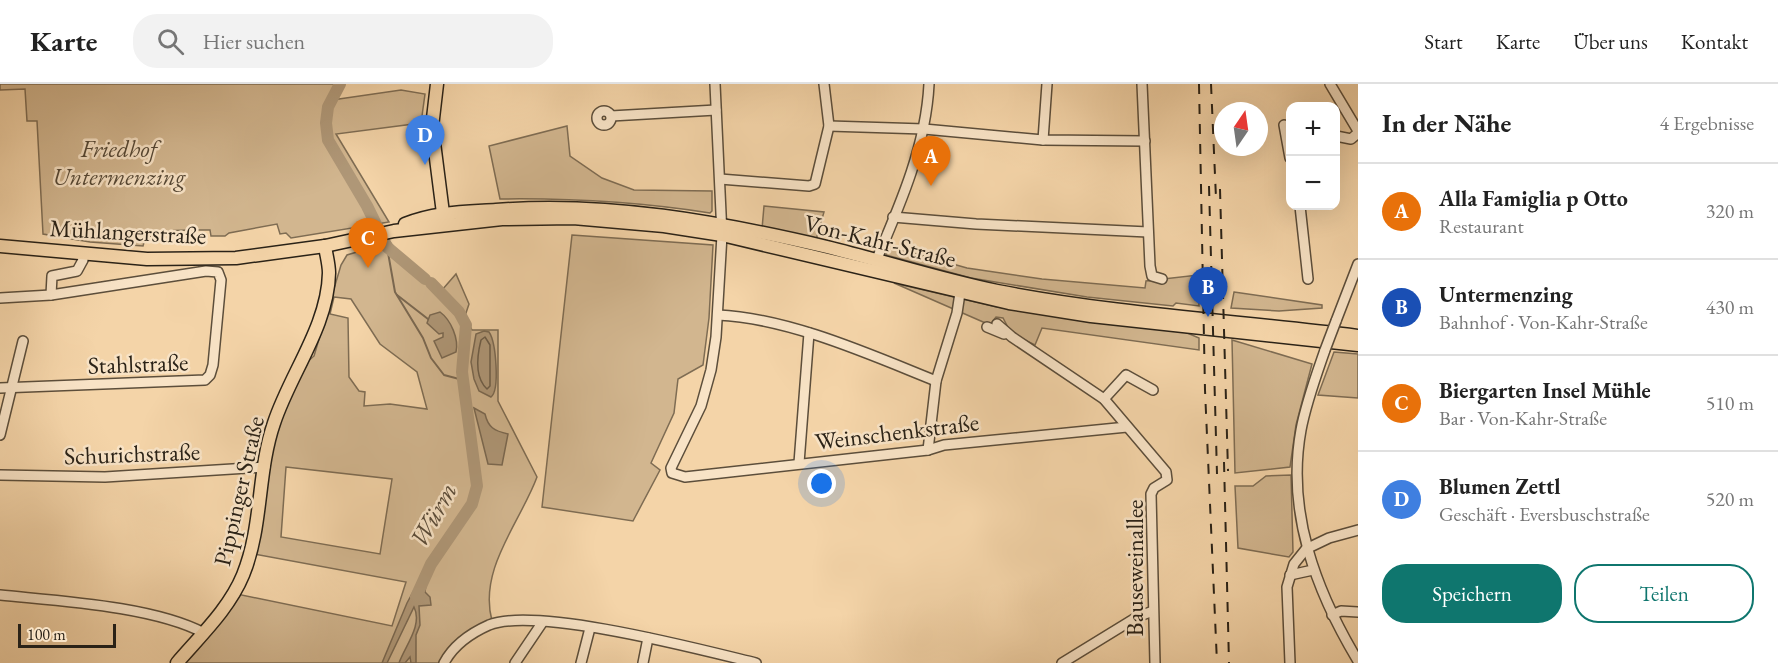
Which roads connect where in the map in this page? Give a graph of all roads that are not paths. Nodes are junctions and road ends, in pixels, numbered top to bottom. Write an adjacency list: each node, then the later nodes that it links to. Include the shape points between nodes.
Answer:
1 (437, 84): 19 (main road, via 432,128)
2 (715, 84): 8 (street)
3 (824, 84): 10 (street)
4 (929, 84): 11 (street)
5 (1047, 84): 14 (street)
6 (1142, 84): 15 (street)
7 (1330, 84): 12 (street)
8 (716, 110): 9 (street); 16 (street)
9 (611, 116)
10 (829, 126): 11 (street); 16 (street, via 815,184)
11 (924, 129): 14 (street); 18 (street)
12 (1358, 132): 13 (street, via 1351,139)
13 (1340, 137)
14 (1043, 140): 15 (street)
15 (1145, 141): 21 (street)
16 (720, 179): 20 (street)
17 (1300, 210): 28 (street)
18 (893, 217): 21 (street); 25 (street)
19 (444, 219): 20 (main road, Von-Kahr-Straße, via 573,218); 23 (main road, Von-Kahr-Straße)
20 (721, 230): 25 (main road, Von-Kahr-Straße, via 826,247); 29 (main road, Von-Kahr-Straße); 32 (street)
21 (1148, 232): 27 (street, via 1152,276)
22 (0, 246): 24 (main road, Mühlangerstraße)
23 (325, 246): 24 (main road, Mühlangerstraße, via 236,258 167,260); 49 (main road, Pippinger Straße, via 329,272 326,292 273,424)
24 (83, 253): 30 (street, via 77,271 52,276)
25 (876, 261): 36 (main road, Von-Kahr-Straße, via 998,291 1093,307)
26 (1358, 264): 52 (street, bridge, via 1324,350 1301,429 1297,471)
27 (1162, 279)
28 (1308, 279)
29 (960, 293): 39 (main road, Von-Kahr-Straße, via 1091,316); 40 (street)
30 (51, 295): 31 (street); 42 (street, Stahlstraße, via 218,272 210,375 205,380)
31 (0, 298)
32 (718, 315): 35 (street); 48 (street, Weinschenkstraße, via 708,383 672,472 685,477)
33 (998, 324): 37 (street, Bauseweinallee)
34 (987, 327): 37 (street, Bauseweinallee)
35 (808, 333): 40 (street); 48 (street)
36 (1358, 336)
37 (1012, 337): 44 (street, Bauseweinallee)
38 (23, 341): 42 (street)
39 (1358, 345)
40 (936, 381): 47 (street)
41 (0, 388): 42 (street, Stahlstraße)
42 (11, 388): 46 (street)
43 (1153, 390): 44 (street, via 1126,375)
44 (1104, 399): 45 (street, Bauseweinallee)
45 (1127, 427): 47 (street, Weinschenkstraße, via 953,444); 56 (street, Bauseweinallee, via 1167,477 1151,494)
46 (0, 435)
47 (928, 450): 48 (street, Weinschenkstraße)
48 (800, 463)
49 (265, 467): 50 (street, Schurichstraße, via 105,477); 61 (main road, Pippinger Straße, via 255,534 243,575)
50 (0, 475)
51 (1358, 530): 52 (street)
52 (1306, 549): 53 (street); 54 (street)
53 (1313, 570): 54 (street); 58 (street)
54 (1290, 575): 72 (street)
55 (0, 595): 61 (street, via 107,607 190,626)
56 (1153, 611): 70 (street); 71 (street, Bauseweinallee)
57 (1358, 612): 58 (street)
58 (1332, 615): 63 (street)
59 (542, 622): 60 (street); 65 (street, via 490,625 451,651); 66 (street)
60 (590, 628): 62 (street); 67 (street)
61 (204, 633): 64 (main road, Pippinger Straße)
62 (648, 638): 68 (street); 69 (street)
63 (1358, 661)
64 (177, 663)
65 (444, 663)
66 (515, 663)
67 (581, 663)
68 (643, 663)
69 (756, 663)
70 (1062, 663)
71 (1155, 663)
72 (1290, 663)

